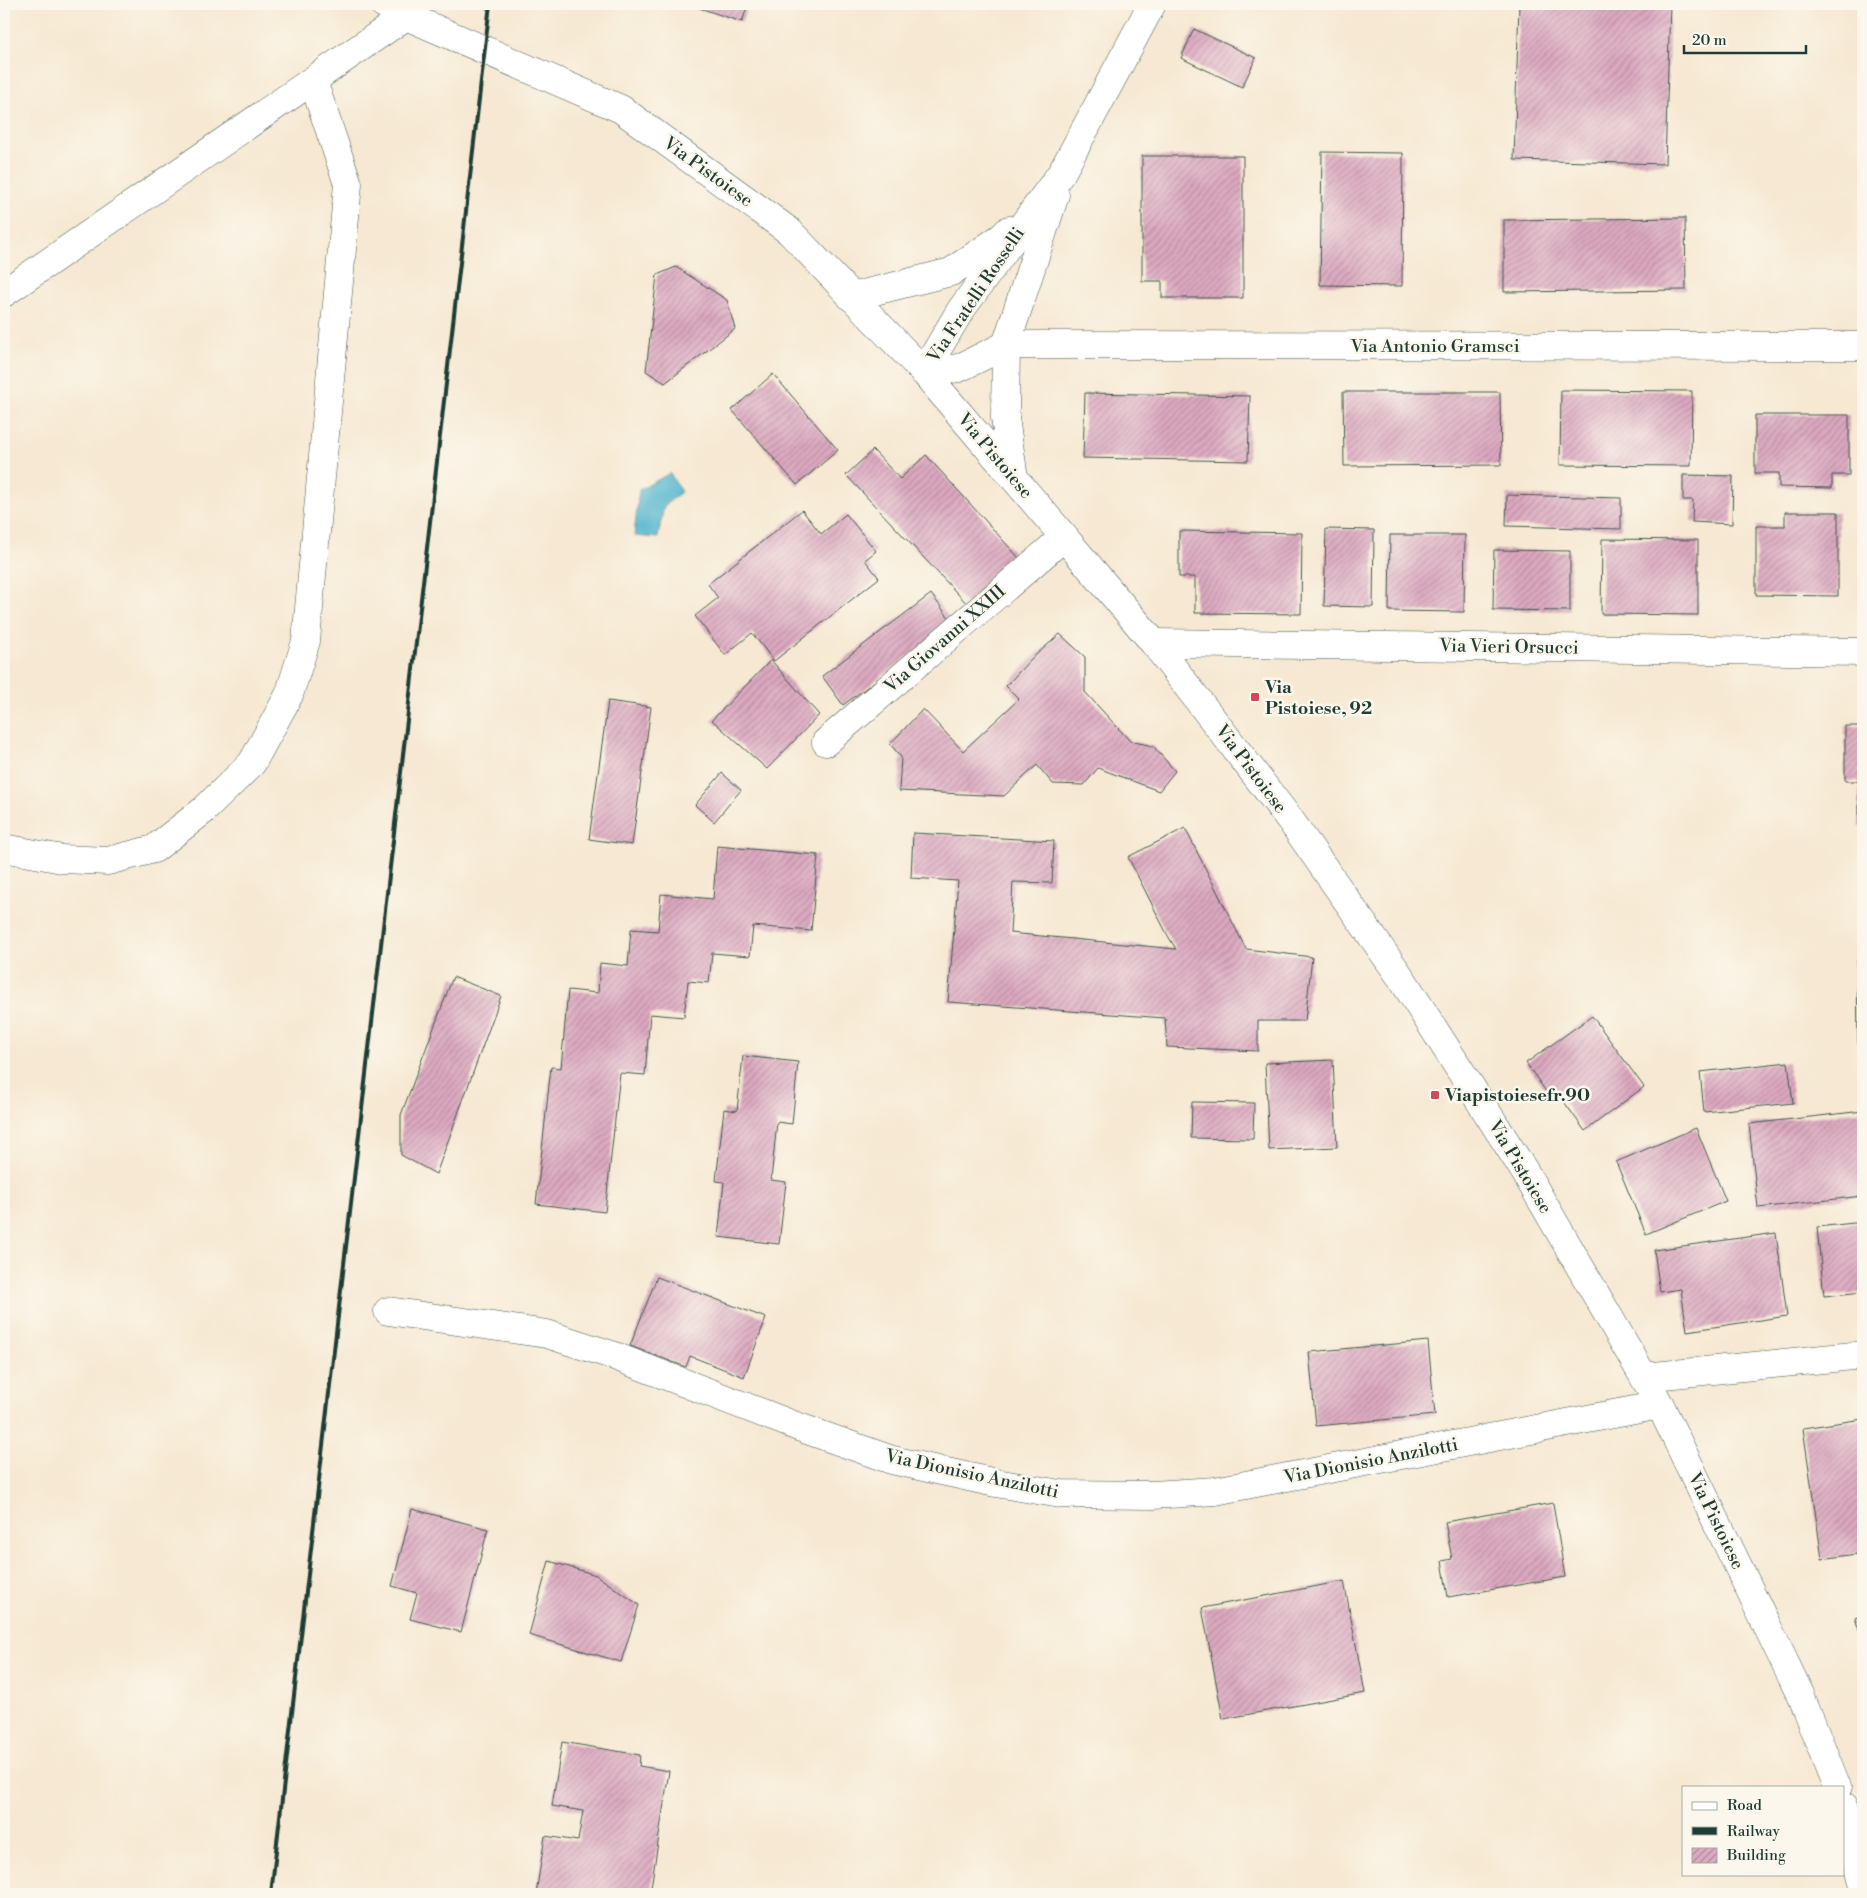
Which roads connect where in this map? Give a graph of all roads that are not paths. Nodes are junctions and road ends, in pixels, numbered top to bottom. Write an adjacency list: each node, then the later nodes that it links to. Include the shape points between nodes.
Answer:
1 (1152, 4): 4 (street, Via Fratelli Rosselli)
2 (395, 10): 3 (street); 6 (street, Via Pistoiese, via 621,109 789,231)
3 (314, 81): 5 (street); 15 (street, via 348,184 306,641 289,695 252,763 204,810 154,849 108,861 62,859)
4 (1062, 172): 6 (street, Via Fratelli Rosselli, via 1002,237 951,272); 7 (street, Via Fratelli Rosselli); 9 (street, Via Fratelli Rosselli, via 960,311)
5 (4, 293)
6 (851, 297): 9 (street, Via Pistoiese)
7 (1006, 345): 8 (street, Via Antonio Gramsci); 9 (street, Via Fratelli Rosselli, via 959,368); 10 (street, Via Fratelli Rosselli, via 1005,418)
8 (1863, 346)
9 (924, 372): 10 (street, Via Pistoiese)
10 (1014, 478): 11 (street, Via Pistoiese)
11 (1064, 537): 12 (street, Via Pistoiese); 14 (street, Via Giovanni XXIII)
12 (1154, 643): 13 (street, Via Vieri Orsucci); 18 (street, Via Pistoiese, via 1291,821 1402,979 1524,1172)
13 (1863, 652)
14 (826, 742)
15 (4, 848)
16 (388, 1311): 19 (street, Via Dionisio Anzilotti, via 547,1334 612,1355 892,1460 1061,1494 1154,1495 1215,1491)
17 (1863, 1355): 18 (street)
18 (1644, 1377): 19 (street, Via Pistoiese)
19 (1660, 1404): 20 (street, Via Pistoiese, via 1800,1694)
20 (1837, 1786)
21 (1844, 1811): 22 (street)
22 (1863, 1882)

